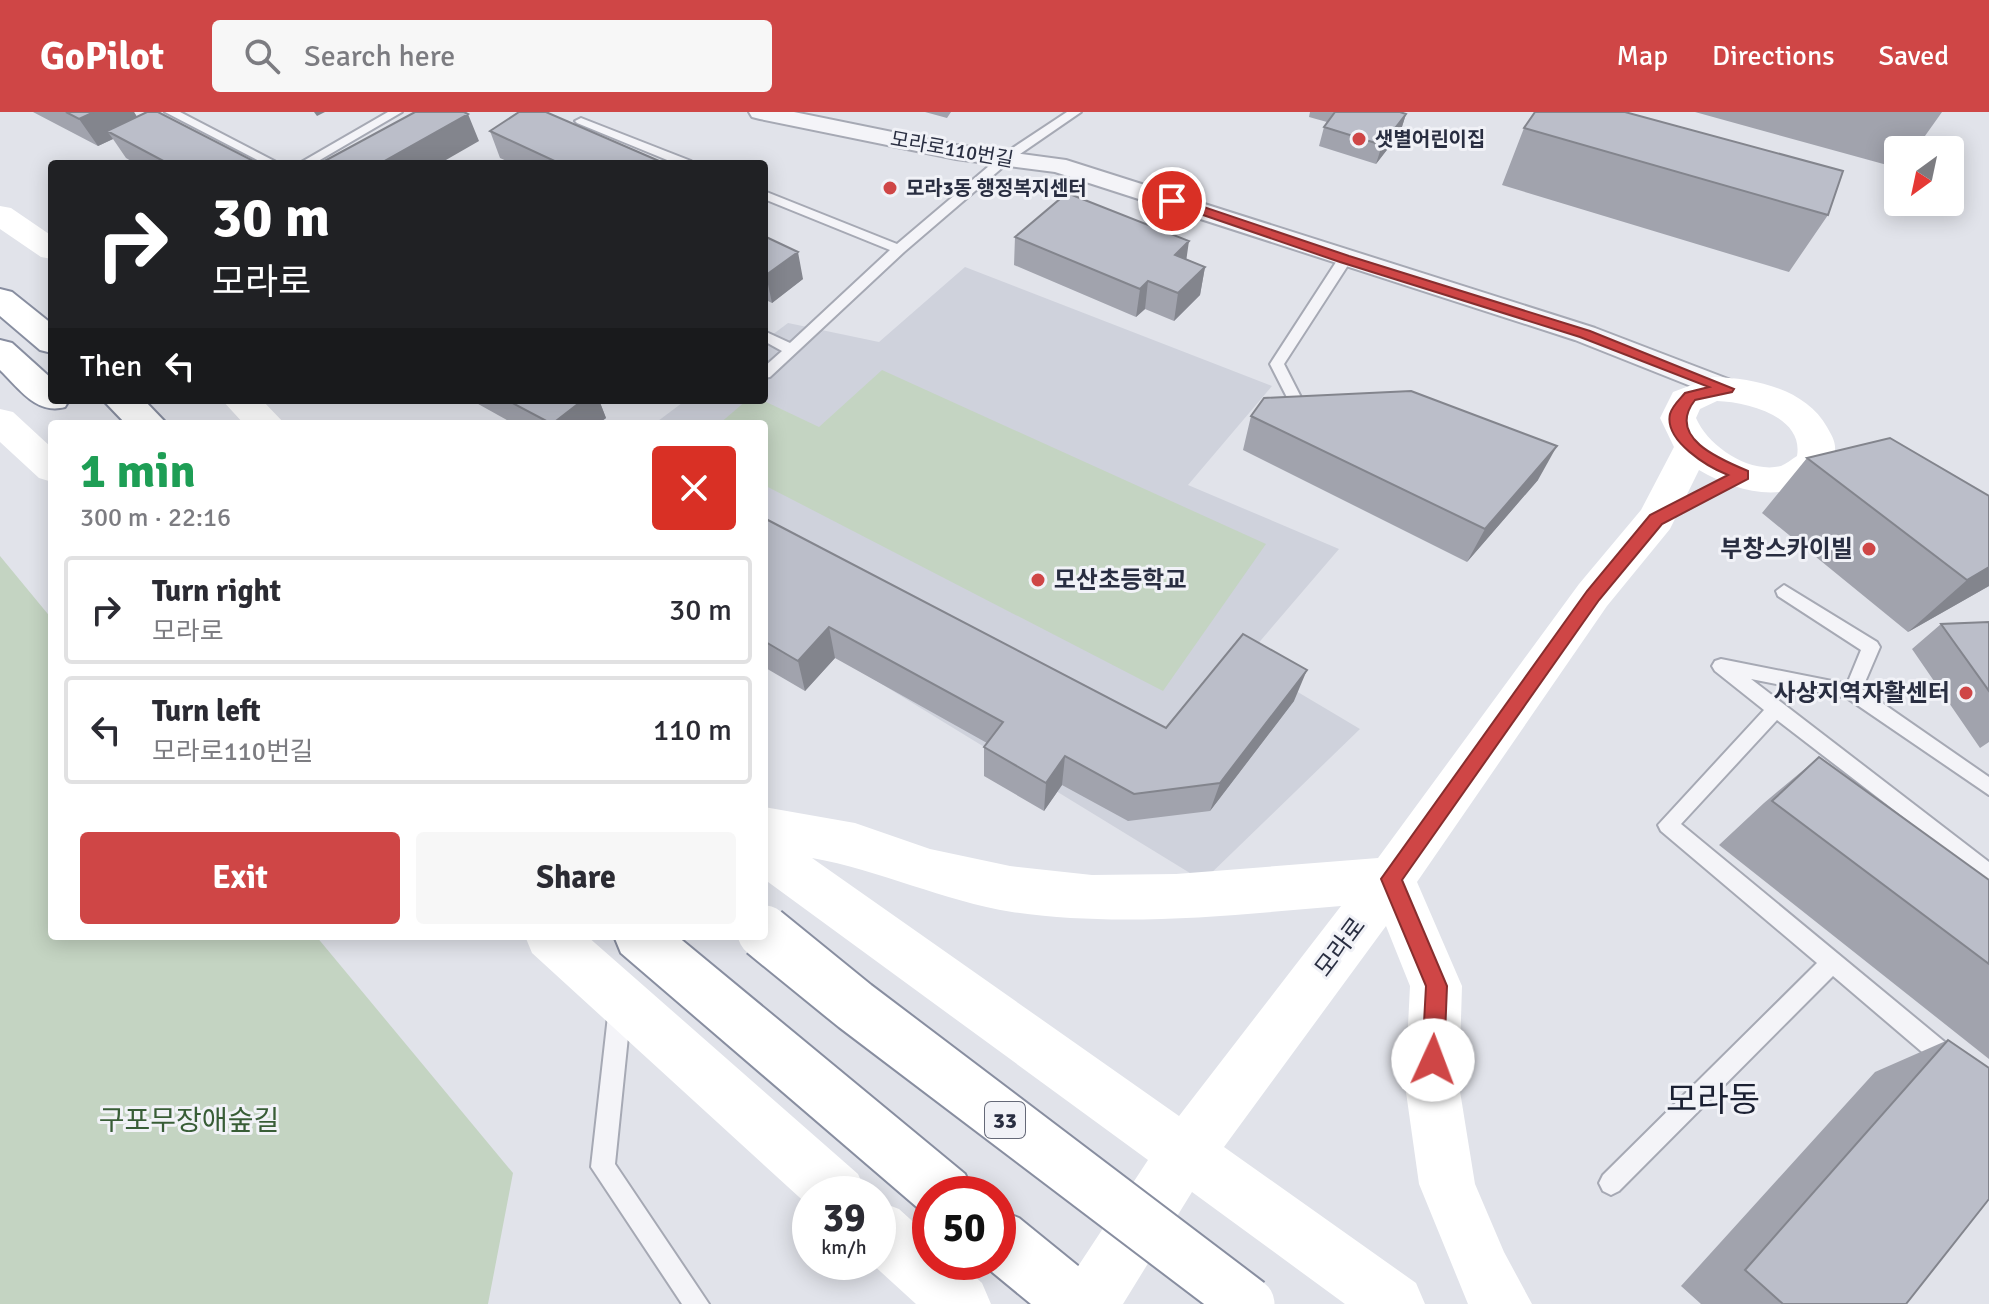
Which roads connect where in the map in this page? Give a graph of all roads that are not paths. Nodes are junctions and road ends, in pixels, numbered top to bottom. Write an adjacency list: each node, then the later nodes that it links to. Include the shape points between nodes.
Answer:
1 (171, 112): 7 (lane)
2 (396, 112): 8 (lane)
3 (760, 112): 6 (street, 모라로110번길)
4 (1075, 112): 6 (lane)
5 (581, 121): 9 (lane)
6 (1006, 158): 13 (lane); 14 (street, 모라로110번길, via 1058,165)
7 (266, 160)
8 (311, 160)
9 (677, 160)
10 (768, 197): 13 (lane)
11 (0, 215): 12 (main road)
12 (48, 247)
13 (899, 249): 18 (lane)
14 (1345, 259): 20 (street, 모라로110번길); 28 (lane, via 1277,364)
15 (0, 299): 17 (main road)
16 (768, 337): 18 (lane)
17 (48, 339)
18 (791, 350): 21 (lane)
19 (0, 351): 23 (main road)
20 (1645, 355): 22 (street, 모라로110번길); 24 (street)
21 (768, 371)
22 (1726, 389): 24 (main road, 모라로110번길, via 1701,392); 35 (main road, 모라로110번길, via 1780,404 1809,429 1837,466 1789,477)
23 (48, 396)
24 (1683, 402): 33 (main road, via 1678,423)
25 (56, 404): 29 (main road)
26 (126, 404): 30 (main road)
27 (244, 404): 31 (main road)
28 (1302, 413)
29 (74, 420)
30 (144, 420)
31 (262, 420)
32 (0, 421): 34 (main road)
33 (1692, 447): 35 (main road, 모라로110번길, via 1714,464); 36 (main road, 모라로)
34 (48, 465)
35 (1742, 475): 36 (main road, 모라로)
36 (1656, 519): 44 (main road, 모라로, via 1593,595)
37 (1784, 591): 38 (lane, via 1871,647)
38 (1852, 692): 39 (lane, via 1721,666); 40 (lane)
39 (1776, 709): 43 (lane); 48 (lane, via 1668,825)
40 (1989, 787)
41 (768, 829): 44 (main road, via 855,844 930,871 1010,889 1092,898 1176,897)
42 (768, 854): 51 (main road)
43 (1989, 874)
44 (1391, 879): 51 (main road, 모라로); 63 (main road, via 1436,986 1432,1085 1447,1184 1483,1273)
45 (768, 935): 61 (main road, 33, bridge)
46 (554, 940): 49 (main road)
47 (644, 940): 53 (main road)
48 (1832, 962): 50 (lane); 54 (lane)
49 (621, 1000): 52 (main road); 57 (lane, via 603,1167)
50 (1965, 1073)
51 (1185, 1153): 60 (main road, 모라로); 62 (main road)
52 (818, 1176)
53 (924, 1176)
54 (1611, 1183)
55 (896, 1246): 58 (main road)
56 (1016, 1254): 59 (main road)
57 (697, 1304)
58 (961, 1304)
59 (1078, 1304)
60 (1088, 1304)
61 (1248, 1304)
62 (1395, 1304)
63 (1502, 1304)

